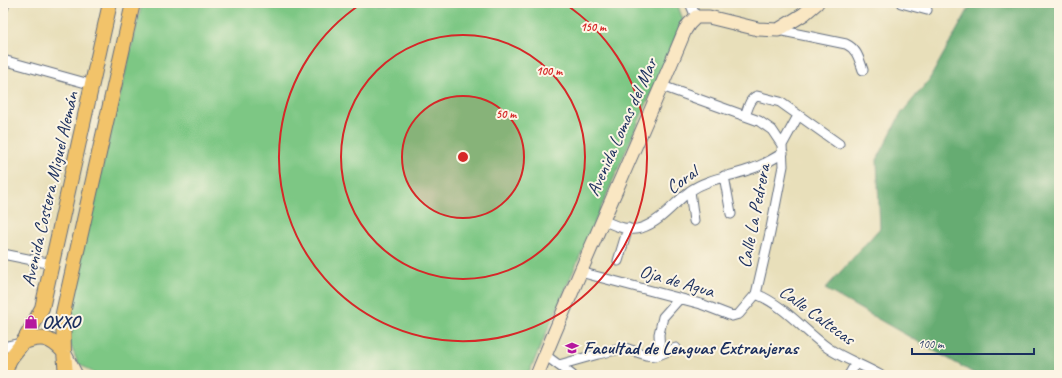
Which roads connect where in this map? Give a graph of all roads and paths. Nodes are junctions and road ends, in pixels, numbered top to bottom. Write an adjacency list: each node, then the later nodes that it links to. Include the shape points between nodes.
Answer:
1 (5, 3): 7 (street)
2 (110, 3): 13 (main road, Avenida Costera Miguel Alemán)
3 (133, 3): 34 (main road, Avenida Costera Miguel Alemán, via 63,313)
4 (690, 3): 9 (street)
5 (817, 3): 10 (main road)
6 (902, 3): 8 (street)
7 (3, 9)
8 (927, 10)
9 (696, 17): 10 (main road, via 709,17 758,29); 14 (main road, Avenida Lomas del Mar, via 685,30)
10 (778, 30): 12 (street, via 846,44 852,47)
11 (3, 60): 13 (street)
12 (863, 70)
13 (93, 85): 27 (main road, Avenida Costera Miguel Alemán)
14 (662, 86): 15 (street); 22 (main road, Avenida Lomas del Mar)
15 (745, 116): 16 (street, via 751,100 757,96 780,102); 18 (street, via 759,121 772,130)
16 (798, 116): 17 (street); 18 (street)
17 (839, 144)
18 (783, 149): 19 (street, Coral, via 764,164); 29 (street, Calle La Pedrera, via 783,166)
19 (724, 176): 20 (street, Coral); 21 (street)
20 (690, 191): 23 (street); 24 (street, Coral, via 661,217 640,228)
21 (731, 214)
22 (602, 220): 24 (street, Coral, via 617,227); 28 (main road, Avenida Lomas del Mar)
23 (694, 221)
24 (628, 228): 26 (street)
25 (3, 254): 27 (street)
26 (618, 260)
27 (52, 264): 31 (main road, Avenida Costera Miguel Alemán, via 42,308)
28 (580, 272): 30 (street, Oja de Agua); 36 (main road, Avenida Lomas del Mar)
29 (756, 294): 30 (street, Oja de Agua, via 739,314 732,316); 37 (street, Calle Caltecas, via 769,299 826,347)
30 (679, 299): 35 (street, via 663,317 659,334)
31 (22, 343): 32 (street); 34 (main road, via 45,338 56,343); 39 (main road, Avenida Costera Miguel Alemán, via 10,358)
32 (3, 347)
33 (676, 348): 35 (street)
34 (64, 352): 40 (main road, Avenida Costera Miguel Alemán); 41 (main road)
35 (660, 354): 38 (street, via 646,355 625,348)
36 (545, 355): 38 (street); 42 (main road, Avenida Lomas del Mar)
37 (856, 363): 44 (street); 45 (street, Calle Caltecas)
38 (559, 365): 43 (street)
39 (6, 375)
40 (66, 375)
41 (76, 375)
42 (537, 375)
43 (572, 375)
44 (849, 375)
45 (880, 375)

